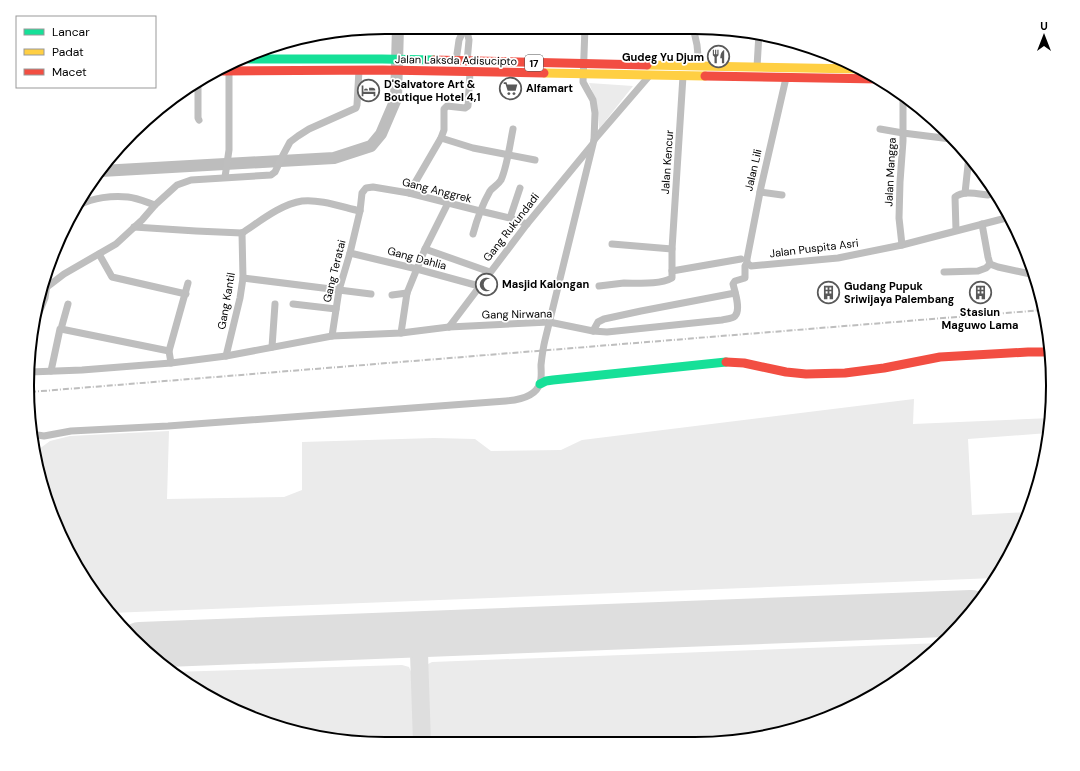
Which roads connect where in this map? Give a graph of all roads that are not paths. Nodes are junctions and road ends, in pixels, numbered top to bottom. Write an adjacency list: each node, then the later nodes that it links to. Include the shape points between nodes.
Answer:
1 (462, 34): 7 (street)
2 (467, 34): 8 (street)
3 (585, 34): 10 (street)
4 (695, 34): 12 (street)
5 (759, 40): 13 (street)
6 (256, 59): 7 (main road, Jalan Laksda Adisucipto / 17)
7 (456, 61): 8 (main road, Jalan Laksda Adisucipto / 17)
8 (467, 62): 10 (main road, Jalan Laksda Adisucipto / 17)
9 (830, 62): 14 (main road, Jalan Laksda Adisucipto / 17); 14 (main road, via 819,62); 24 (main road)
10 (584, 64): 11 (main road, Jalan Laksda Adisucipto / 17); 20 (street)
11 (650, 65): 12 (main road, Jalan Laksda Adisucipto / 17); 21 (street)
12 (699, 66): 13 (main road, Jalan Laksda Adisucipto / 17)
13 (758, 67): 14 (main road, Jalan Laksda Adisucipto / 17)
14 (804, 67)
15 (844, 67): 25 (main road)
16 (359, 70): 17 (main road, Jalan Laksda Adisucipto / 17); 19 (main road, Jalan Laksda Adisucipto / 17); 39 (street, via 356,108 309,129 290,142 271,175)
17 (228, 71)
18 (226, 72): 39 (street, via 229,150)
19 (470, 72): 20 (main road, Jalan Laksda Adisucipto / 17); 33 (street, via 468,106 445,107)
20 (583, 74): 21 (main road, Jalan Laksda Adisucipto / 17); 35 (street, via 583,82 593,100)
21 (650, 75): 22 (main road, Jalan Laksda Adisucipto / 17); 35 (street, Gang Rukundadi)
22 (683, 76): 23 (main road, Jalan Laksda Adisucipto / 17); 62 (street, Jalan Kencur)
23 (786, 78): 24 (main road, Jalan Laksda Adisucipto / 17); 41 (street, Jalan Lili)
24 (832, 78): 25 (main road, 17)
25 (843, 79): 26 (main road, 17)
26 (866, 79)
27 (198, 88): 29 (street)
28 (903, 103): 32 (street, Jalan Mangga)
29 (199, 120)
30 (513, 129): 36 (street)
31 (880, 129): 32 (street)
32 (903, 133): 34 (street); 60 (street, Jalan Mangga, via 899,218)
33 (441, 138): 36 (street); 42 (street)
34 (944, 138)
35 (594, 142): 53 (street, Gang Rukundadi); 87 (street)
36 (508, 155): 37 (street); 50 (street, via 500,182 490,192)
37 (535, 160)
38 (968, 165): 43 (street)
39 (225, 177): 48 (street, via 191,180 177,185)
40 (520, 188): 51 (street)
41 (760, 192): 44 (street); 65 (street, Jalan Lili)
42 (410, 193): 47 (street, Gang Anggrek); 49 (street, Gang Anggrek, via 366,188 362,193)
43 (964, 193): 45 (street); 56 (street, via 955,197)
44 (782, 195)
45 (988, 195)
46 (86, 202): 48 (street, via 109,197 128,197)
47 (448, 203): 50 (street, Gang Anggrek); 61 (street)
48 (155, 206): 55 (street)
49 (360, 211): 57 (street, via 314,201 301,201 273,212); 63 (street, Gang Teratai)
50 (480, 211): 51 (street, Gang Anggrek); 58 (street)
51 (510, 218): 53 (street, Gang Anggrek)
52 (1004, 219): 54 (street)
53 (526, 224): 69 (street, Gang Rukundadi)
54 (982, 224): 56 (street); 66 (street)
55 (134, 227): 57 (street); 64 (street, via 116,244)
56 (956, 230): 60 (street)
57 (242, 233): 72 (street, Gang Kantil)
58 (473, 234)
59 (612, 244): 62 (street)
60 (902, 245): 65 (street, Jalan Puspita Asri, via 838,258)
61 (425, 249): 67 (street); 69 (street)
62 (672, 249): 68 (street, Jalan Kencur)
63 (350, 253): 67 (street, Gang Dahlia); 77 (street, Gang Teratai)
64 (99, 254): 74 (street); 80 (street, via 112,277)
65 (746, 263): 68 (street, Jalan Puspita Asri); 79 (street, via 745,278 734,282)
66 (990, 264): 70 (street, via 978,271); 71 (street)
67 (417, 269): 75 (street, Gang Dahlia); 78 (street)
68 (672, 271): 76 (street, via 672,278 667,281)
69 (490, 272): 75 (street, Gang Rukundadi)
70 (944, 272)
71 (1027, 273)
72 (243, 278): 77 (street); 96 (street, Gang Kantil)
73 (188, 283): 80 (street)
74 (49, 284)
75 (479, 286): 88 (street, Gang Rukundadi)
76 (599, 286)
77 (339, 290): 81 (street); 86 (street, Gang Teratai)
78 (407, 293): 82 (street); 91 (street)
79 (735, 293): 90 (street, via 604,319 598,322); 90 (street, Gang Nirwana, via 737,312 727,319 636,330)
80 (186, 294): 94 (street)
81 (371, 294)
82 (392, 295)
83 (68, 304): 89 (street)
84 (275, 304): 93 (street)
85 (293, 304): 86 (street)
86 (336, 309): 92 (street, Gang Teratai)
87 (549, 322): 88 (street, Gang Nirwana); 90 (street, Gang Nirwana); 100 (street)
88 (449, 327): 91 (street, Gang Nirwana)
89 (61, 329): 94 (street); 98 (street)
90 (593, 332)
91 (401, 333): 92 (street, Gang Nirwana)
92 (332, 336): 93 (street, Gang Nirwana)
93 (272, 347): 96 (street, Gang Nirwana)
94 (170, 351): 97 (street)
95 (1044, 352): 100 (main road, via 947,356 867,371 824,374 786,372 744,363 715,363 553,380)
96 (226, 356): 97 (street, Gang Nirwana)
97 (171, 363): 98 (street, Gang Nirwana)
98 (51, 371): 99 (street, Gang Nirwana)
99 (35, 372)
100 (540, 384): 101 (street, via 533,393 517,400)
101 (38, 435)

